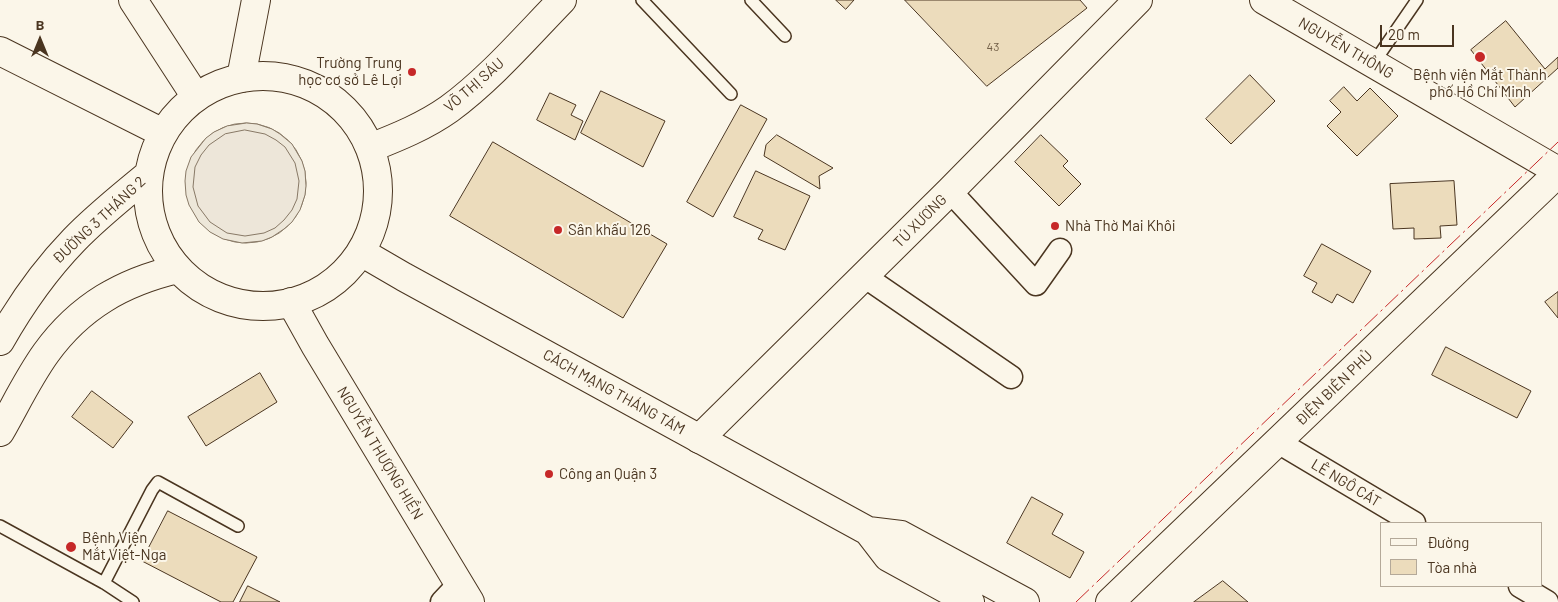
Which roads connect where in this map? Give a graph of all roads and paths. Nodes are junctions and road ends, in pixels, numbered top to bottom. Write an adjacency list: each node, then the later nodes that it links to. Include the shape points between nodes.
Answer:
1 (133, 0): 14 (main road)
2 (256, 0): 12 (main road)
3 (562, 0): 16 (main road, VÕ THỊ SÁU, via 482,81 448,109 401,136)
4 (642, 0): 13 (lane)
5 (751, 0): 9 (lane)
6 (1138, 0): 19 (main road, TÚ XƯƠNG)
7 (1264, 0): 11 (main road, NGUYỄN THÔNG)
8 (1417, 0): 11 (lane)
9 (785, 36)
10 (0, 51): 15 (main road)
11 (1372, 64): 17 (main road, NGUYỄN THÔNG)
12 (241, 78): 14 (main road, via 217,85); 16 (main road, via 266,76 292,80 317,90 340,105 358,124)
13 (731, 94)
14 (196, 97): 15 (main road)
15 (163, 133): 18 (main road)
16 (370, 148): 21 (main road, via 377,171 379,195 370,235)
17 (1558, 172): 29 (main road, ĐIỆN BIÊN PHỦ)
18 (149, 174): 22 (main road, via 149,208 159,240); 25 (main road, ĐƯỜNG 3 THÁNG 2, via 74,239 20,306)
19 (950, 190): 20 (street, via 1036,284); 23 (main road, TÚ XƯƠNG)
20 (1060, 250)
21 (361, 252): 24 (main road, via 330,285); 28 (main road, CÁCH MẠNG THÁNG TÁM)
22 (178, 269): 24 (main road, via 202,288 230,301 260,306); 27 (main road, via 132,282 101,299 74,320 45,354)
23 (864, 276): 26 (street); 28 (main road, TÚ XƯƠNG)
24 (291, 302): 37 (main road, NGUYỄN THƯỢNG HIỀN)
25 (0, 341)
26 (1011, 377)
27 (0, 432)
28 (699, 439): 33 (main road, CÁCH MẠNG THÁNG TÁM)
29 (1278, 442): 30 (street, LÊ NGÔ CÁT); 34 (main road, ĐIỆN BIÊN PHỦ)
30 (1412, 522)
31 (0, 526): 35 (lane)
32 (238, 526): 35 (lane, via 158,482)
33 (868, 531): 39 (main road, CÁCH MẠNG THÁNG TÁM, via 888,557); 40 (main road, CÁCH MẠNG THÁNG TÁM, via 901,535)
34 (1148, 567): 41 (main road, ĐIỆN BIÊN PHỦ); 42 (main road)
35 (104, 583): 38 (lane)
36 (1522, 587): 43 (street)
37 (457, 596)
38 (133, 602)
39 (970, 602)
40 (1024, 602)
41 (1110, 602)
42 (1142, 602)
43 (1547, 602)

